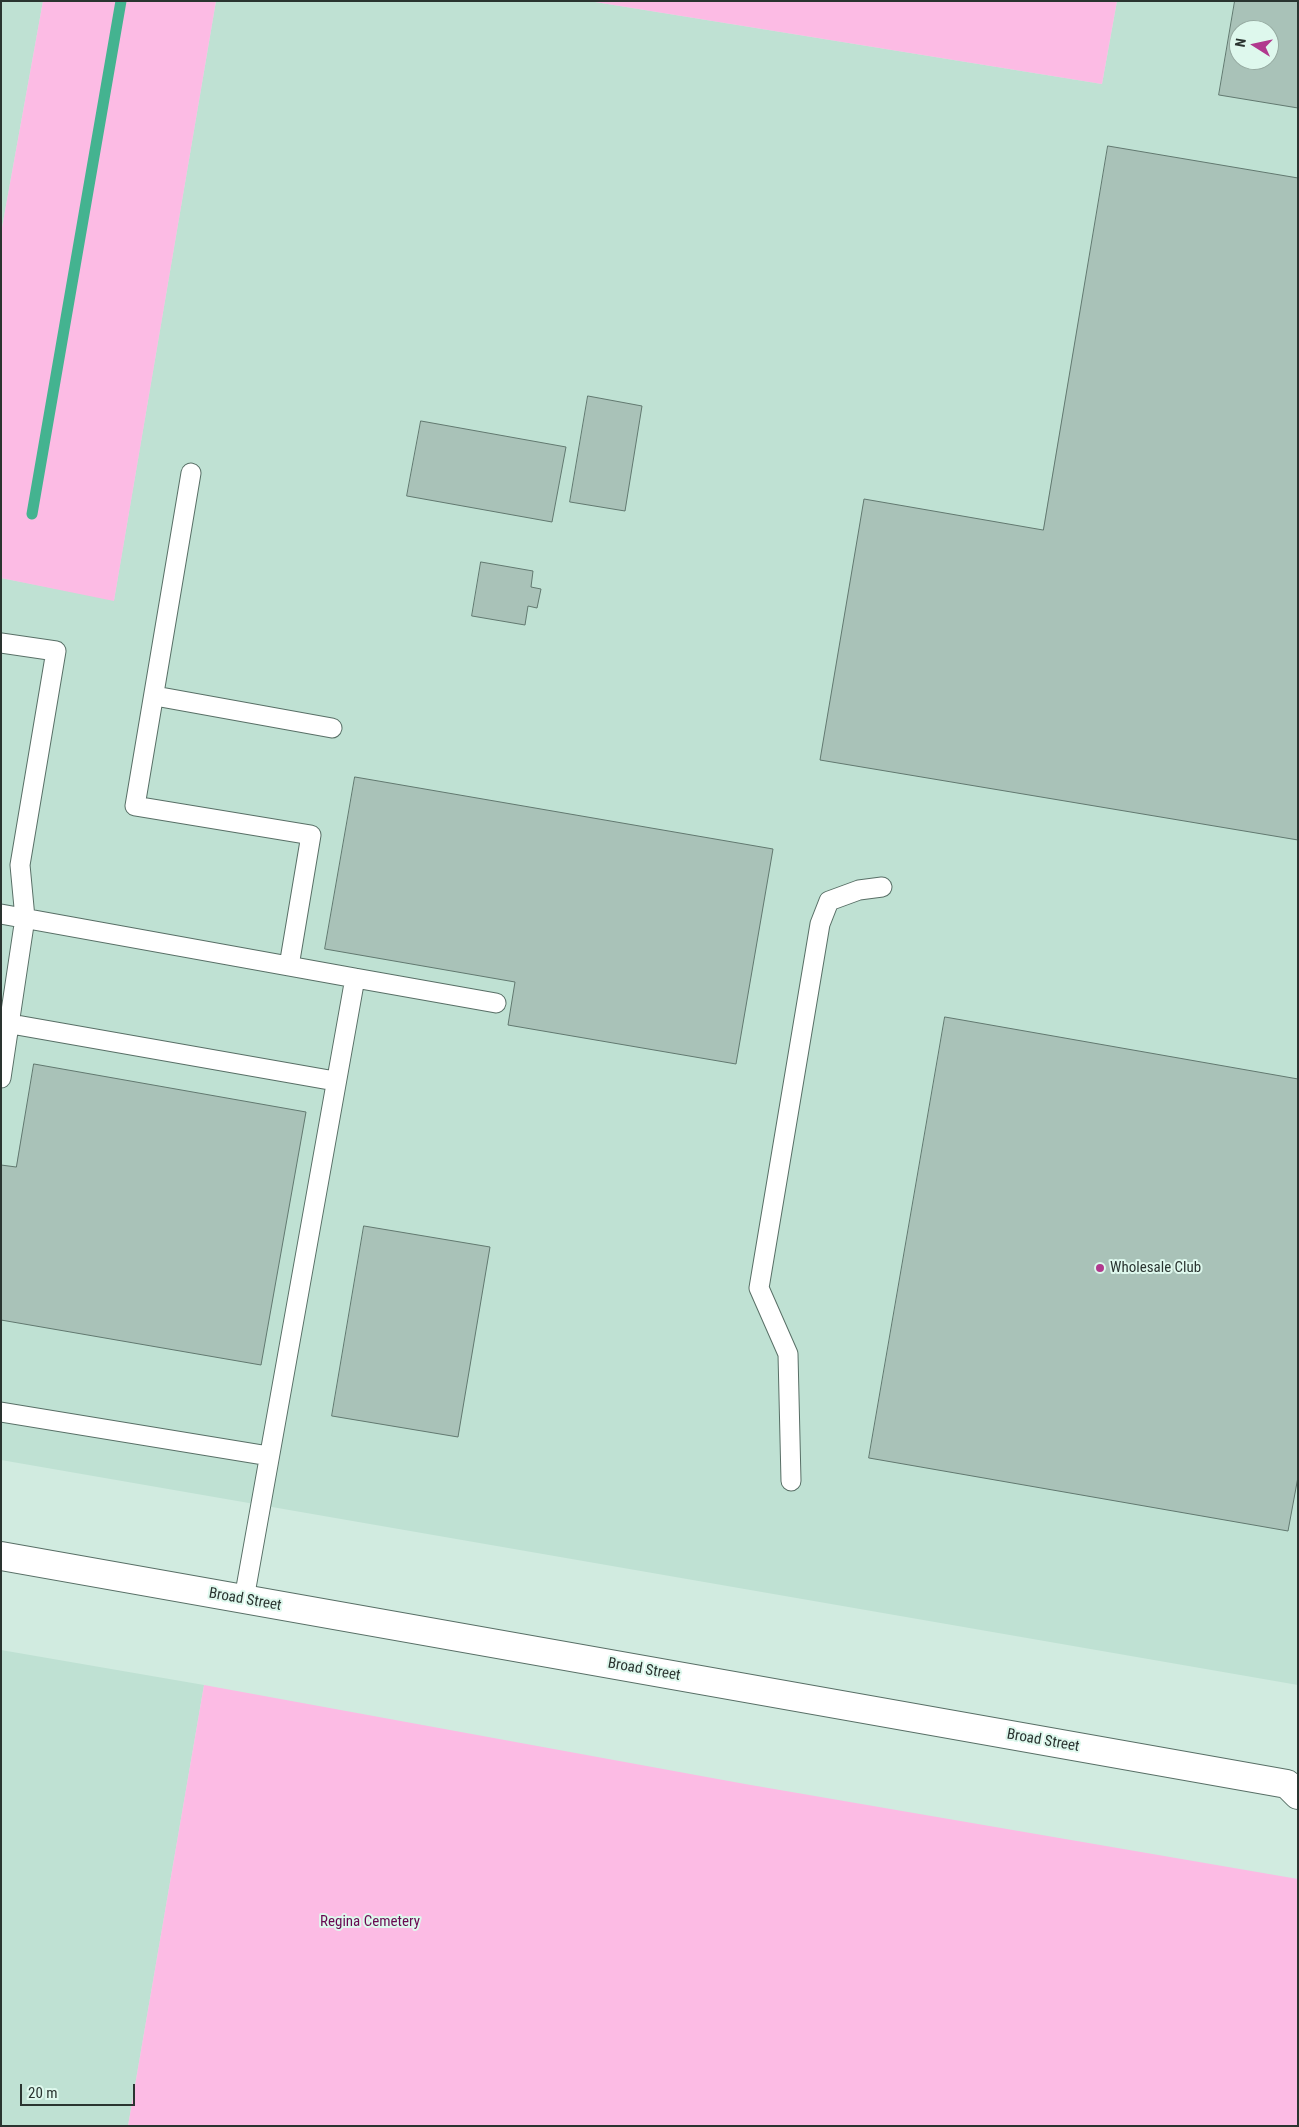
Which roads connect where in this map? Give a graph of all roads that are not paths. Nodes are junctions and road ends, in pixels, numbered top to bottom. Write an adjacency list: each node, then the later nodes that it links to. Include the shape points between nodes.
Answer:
1 (191, 473): 3 (lane)
2 (1, 643): 7 (lane, via 56,651 20,865)
3 (155, 696): 4 (lane); 8 (lane, via 135,806 312,835)
4 (332, 728)
5 (882, 887): 16 (lane, via 859,890 829,901 820,924 759,1288 788,1354)
6 (1, 914): 7 (lane)
7 (25, 918): 8 (lane); 11 (lane)
8 (289, 966): 9 (lane)
9 (355, 978): 10 (lane); 13 (lane)
10 (496, 1003)
11 (10, 1024): 12 (lane); 13 (lane)
12 (1, 1078)
13 (335, 1081): 15 (lane)
14 (1, 1412): 15 (lane)
15 (269, 1456): 18 (lane)
16 (791, 1481)
17 (1, 1556): 18 (main road, Broad Street)
18 (244, 1600): 19 (main road, Broad Street)
19 (1294, 1786)

